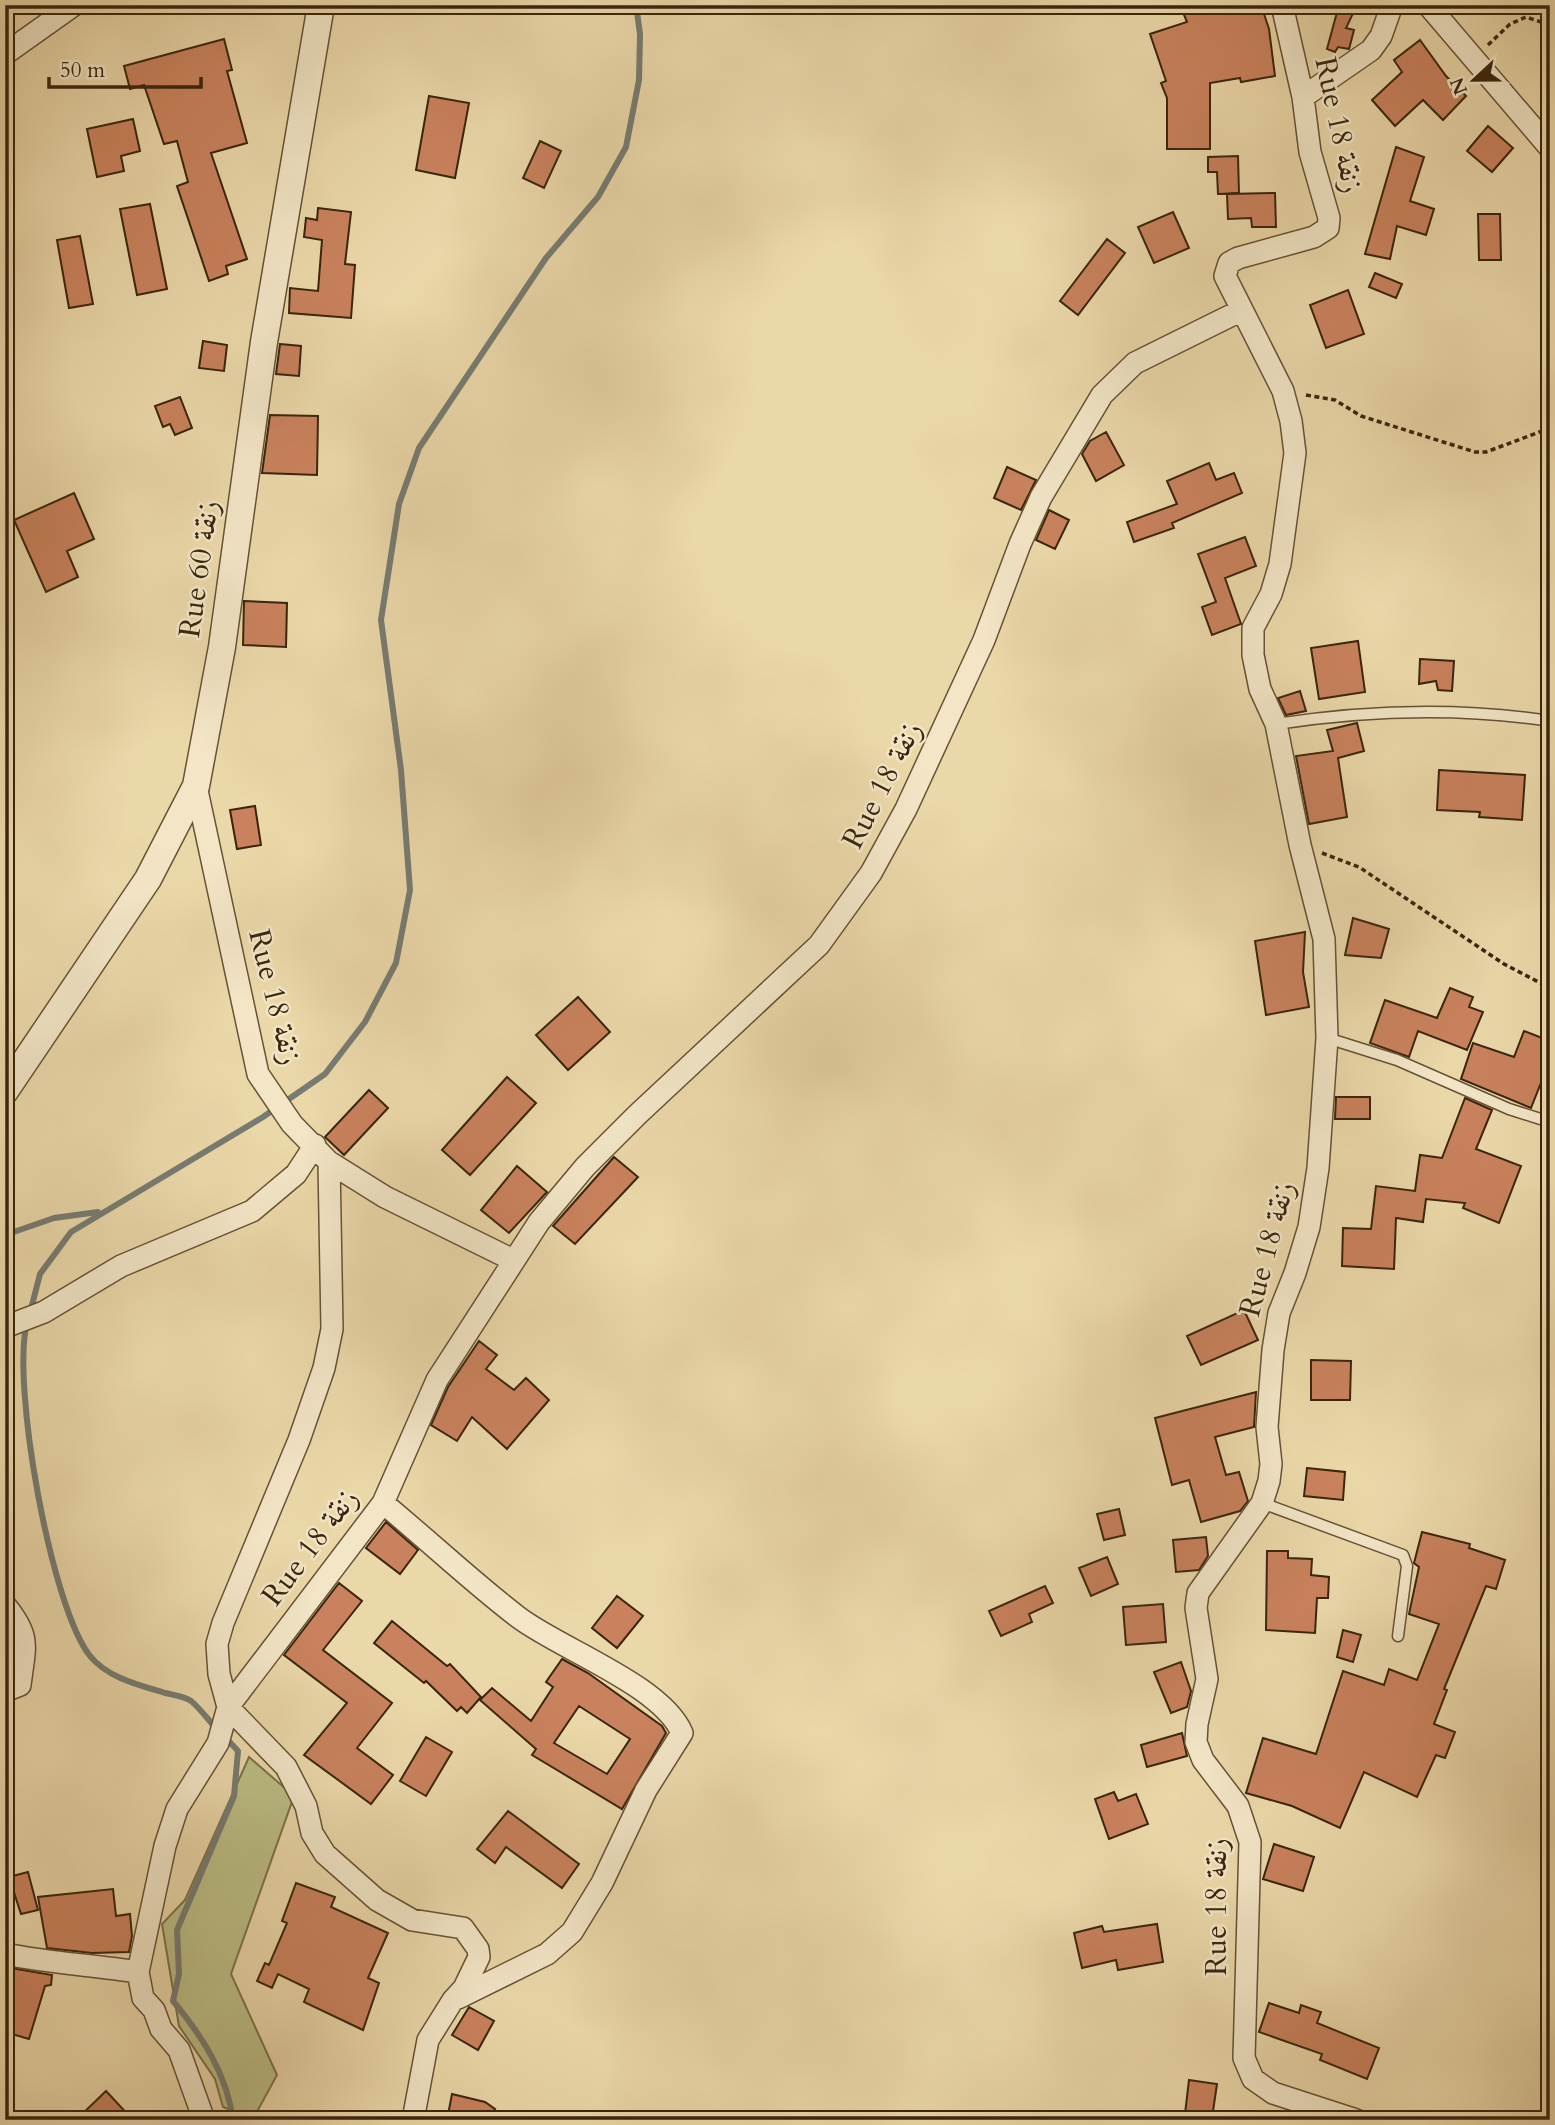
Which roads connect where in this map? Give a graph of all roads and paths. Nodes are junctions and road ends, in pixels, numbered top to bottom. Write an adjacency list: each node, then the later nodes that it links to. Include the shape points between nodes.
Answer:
1 (74, 5): 7 (street)
2 (321, 5): 16 (street, Rue 60 زنقة, via 264,342 222,647)
3 (1282, 5): 9 (street, Rue 18 زنقة)
4 (1392, 5): 9 (street, via 1371,50)
5 (1428, 5): 8 (street)
6 (1550, 25): 8 (path, via 1526,17 1510,24)
7 (5, 54)
8 (1474, 59): 10 (street)
9 (1303, 97): 11 (street, Rue 18 زنقة, via 1328,228 1314,237 1229,263 1225,276)
10 (1550, 148)
11 (1240, 311): 12 (street, Rue 18 زنقة); 24 (street, Rue 18 زنقة, via 1135,363 1102,395 1041,497 984,640 906,809 842,916 793,970 585,1167)
12 (1283, 391): 13 (path, via 1335,400 1361,416 1475,452); 15 (street, Rue 18 زنقة, via 1295,453 1280,564 1272,594 1253,628 1260,689)
13 (1550, 428)
14 (1550, 721): 15 (lane, via 1445,711 1326,716)
15 (1276, 724): 17 (street, Rue 18 زنقة)
16 (196, 786): 20 (street, Rue 60 زنقة, via 148,879); 22 (street, Rue 18 زنقة, via 258,1074 292,1124)
17 (1300, 845): 18 (path, via 1359,867 1504,964); 19 (street, Rue 18 زنقة, via 1324,939)
18 (1550, 988)
19 (1327, 1038): 21 (lane, via 1397,1060); 27 (street, Rue 18 زنقة, via 1309,1227 1279,1313 1273,1350 1267,1427 1271,1464)
20 (5, 1091)
21 (1550, 1122)
22 (315, 1145): 23 (street, Rue 18 زنقة); 25 (street, via 296,1174 252,1211 121,1266 44,1312)
23 (330, 1162): 24 (street, Rue 18 زنقة, via 385,1197); 31 (street, via 329,1342 299,1440 217,1644)
24 (513, 1260): 26 (street, Rue 18 زنقة, via 431,1391)
25 (5, 1327)
26 (383, 1503): 31 (street, Rue 18 زنقة); 34 (street, via 520,1619 590,1657 648,1696 682,1733 646,1790 602,1883 572,1932 547,1954)
27 (1262, 1503): 29 (lane, via 1402,1555 1407,1566); 37 (street, Rue 18 زنقة, via 1206,1579 1196,1608 1207,1679 1196,1742 1203,1760 1238,1806 1250,1842 1244,2058 1253,2079 1273,2093)
28 (5, 1605): 30 (street, via 22,1626 26,1643 20,1685)
29 (1398, 1636)
30 (5, 1691)
31 (226, 1712): 33 (street, via 218,1743 177,1809); 34 (street, via 286,1767 306,1806 312,1833 342,1872 405,1916 463,1928 475,1940 479,1957)
32 (5, 1954): 33 (street)
33 (138, 1972): 35 (street, via 143,1998 179,2050)
34 (453, 2000): 36 (street, via 428,2040)
35 (204, 2120)
36 (413, 2120)
37 (1356, 2120)

